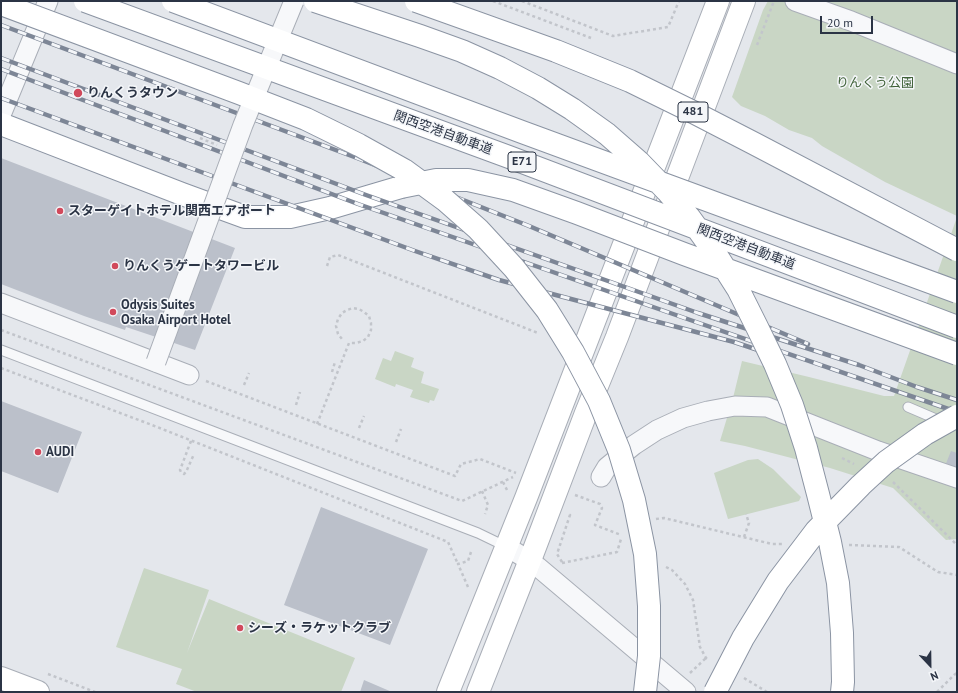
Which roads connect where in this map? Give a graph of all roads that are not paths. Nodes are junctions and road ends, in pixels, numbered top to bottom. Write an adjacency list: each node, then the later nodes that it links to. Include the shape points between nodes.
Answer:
1 (48, 1): 12 (street)
2 (85, 1): 17 (main road, 関西空港自動車道 / E71, bridge, via 501,154)
3 (173, 1): 15 (main road, E71, bridge)
4 (294, 1): 20 (street, bridge, via 244,125)
5 (315, 1): 36 (main road, bridge, via 462,51 538,88 607,134 644,167 689,217 738,289 792,405 818,494 838,583 842,633)
6 (416, 1): 14 (main road, 481, bridge, via 556,50 630,82 748,140)
7 (718, 1): 27 (main road)
8 (744, 1): 28 (main road)
9 (795, 1): 11 (street)
10 (1, 4): 33 (main road, bridge, via 306,119 404,170 445,200 478,229 514,268 547,310 599,401 619,450 634,500 645,554 650,606)
11 (957, 64)
12 (1, 114)
13 (1, 124): 19 (main road, bridge, via 245,217 290,217 436,180 468,180 513,190)
14 (957, 250)
15 (957, 292)
16 (1, 303): 20 (street)
17 (957, 327)
18 (1, 350): 27 (lane, via 478,533)
19 (957, 354)
20 (156, 362): 21 (street)
21 (189, 375)
22 (908, 407): 24 (lane)
23 (957, 416): 35 (main road, bridge, via 925,434 886,462 816,531 778,581 743,638)
24 (957, 428)
25 (601, 477): 26 (street, bridge, via 607,468 634,444 657,430 708,411 742,406 767,407 878,451)
26 (957, 478)
27 (507, 547): 28 (street); 31 (main road)
28 (530, 560): 32 (main road); 34 (street)
29 (1, 678): 30 (main road)
30 (38, 692)
31 (448, 692)
32 (478, 692)
33 (645, 692)
34 (686, 692)
35 (715, 692)
36 (842, 692)

